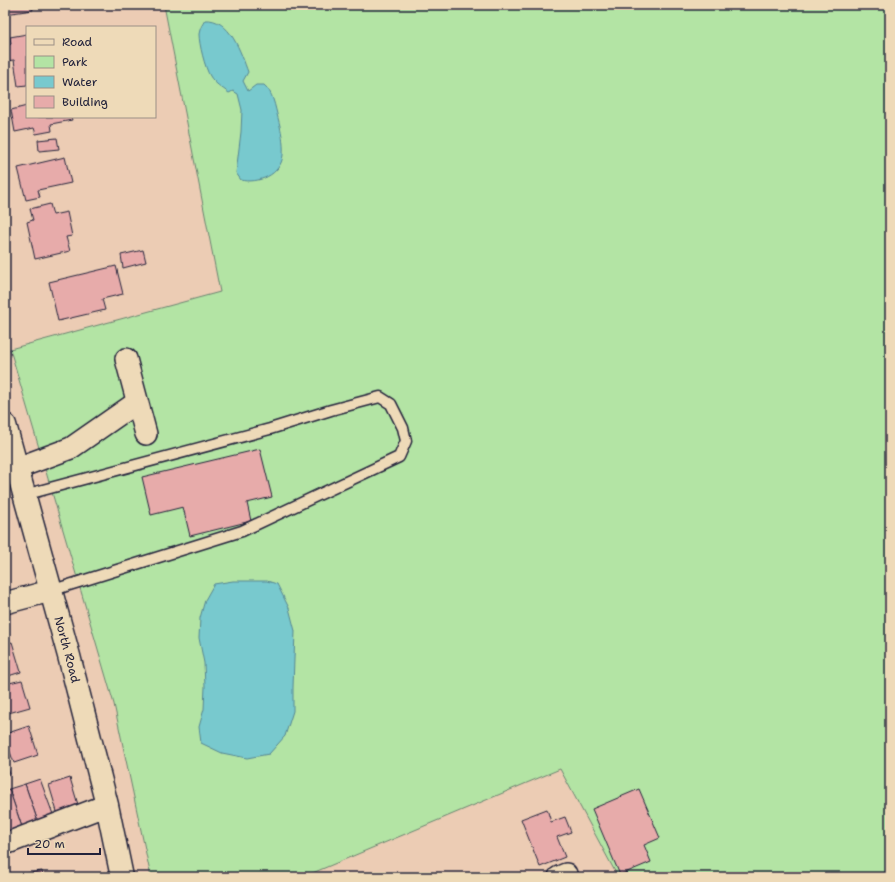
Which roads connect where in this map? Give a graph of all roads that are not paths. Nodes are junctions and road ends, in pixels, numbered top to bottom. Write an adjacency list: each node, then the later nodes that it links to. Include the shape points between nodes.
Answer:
1 (126, 359): 2 (street)
2 (137, 402): 4 (street); 5 (street, via 71,448)
3 (5, 425): 5 (street, North Road)
4 (146, 434)
5 (17, 468): 6 (street, North Road)
6 (24, 495): 7 (street, North Road); 7 (lane, via 380,397 392,404 403,428 406,441 399,457 242,531)
7 (50, 591): 8 (street); 9 (street, North Road)
8 (5, 603)
9 (107, 805): 10 (street); 11 (street, North Road)
10 (5, 844)
11 (122, 877)

